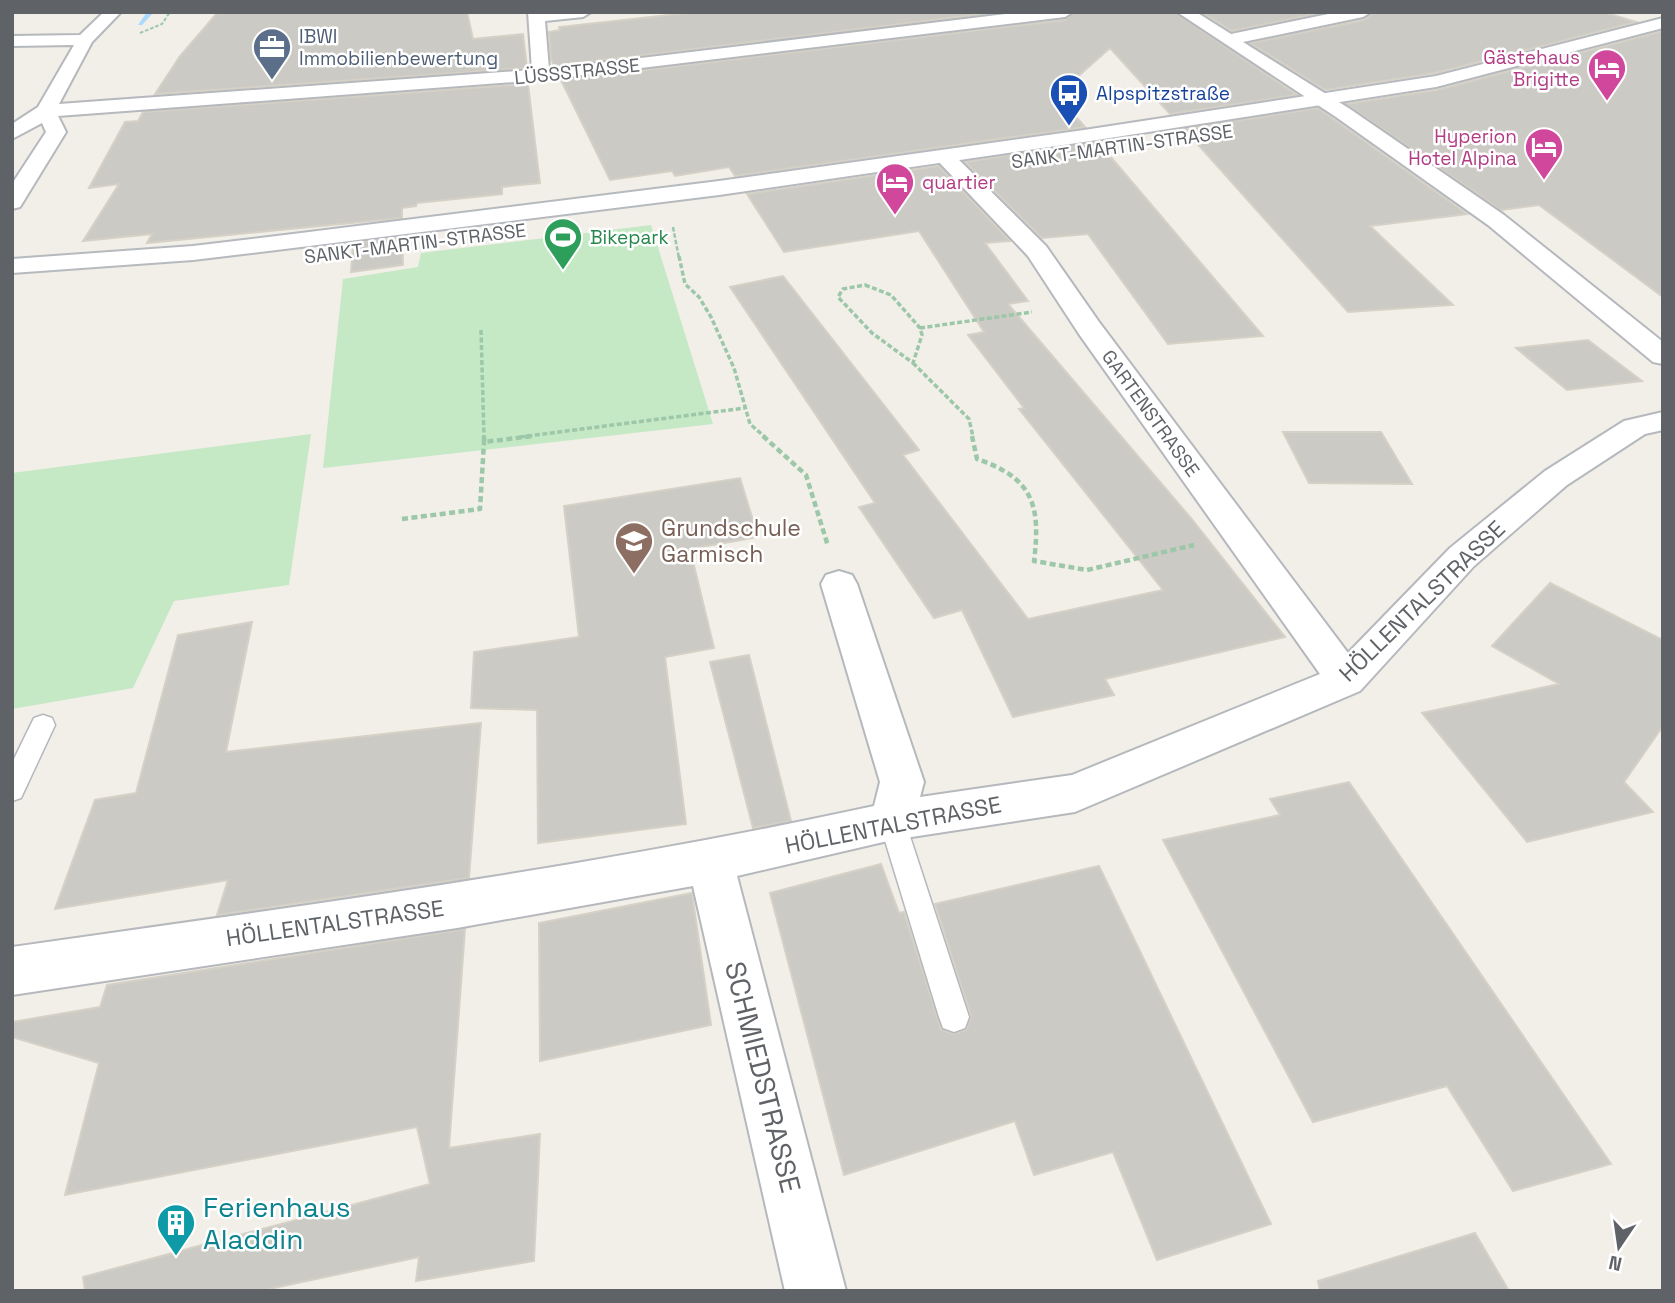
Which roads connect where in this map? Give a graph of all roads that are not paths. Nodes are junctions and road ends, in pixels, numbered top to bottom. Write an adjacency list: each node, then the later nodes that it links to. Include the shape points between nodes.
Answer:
1 (113, 12): 8 (street)
2 (583, 12): 6 (street)
3 (1065, 12): 11 (street, LÜSSSTRASSE)
4 (1185, 12): 9 (street)
5 (1363, 12): 9 (street)
6 (536, 15): 11 (street)
7 (1663, 23): 12 (street, SANKT-MARTIN-STRASSE)
8 (85, 40): 10 (street); 14 (street)
9 (1227, 40): 13 (street)
10 (12, 41)
11 (541, 75): 14 (street, LÜSSSTRASSE)
12 (1436, 81): 13 (street, SANKT-MARTIN-STRASSE); 15 (street, SANKT-MARTIN-STRASSE)
13 (1324, 100): 15 (street); 17 (street, SANKT-MARTIN-STRASSE)
14 (46, 111): 16 (street); 18 (street, via 56,132)
15 (1343, 113): 17 (street, SANKT-MARTIN-STRASSE); 21 (street, via 1496,220)
16 (12, 133)
17 (951, 163): 19 (street, SANKT-MARTIN-STRASSE, via 193,253); 20 (street, SANKT-MARTIN-STRASSE, via 669,212); 24 (street, GARTENSTRASSE, via 1037,251)
18 (12, 202)
19 (12, 266)
20 (75, 285)
21 (1663, 356)
22 (1663, 421): 24 (street, HÖLLENTALSTRASSE, via 1635,427 1556,478 1462,557)
23 (839, 584): 27 (street, via 902,782)
24 (1346, 680): 27 (street, HÖLLENTALSTRASSE, via 1075,793)
25 (43, 725): 26 (lane)
26 (12, 790)
27 (892, 821): 28 (street, HÖLLENTALSTRASSE); 30 (lane)
28 (710, 862): 29 (street, HÖLLENTALSTRASSE, via 457,906); 31 (street, SCHMIEDSTRASSE)
29 (12, 971)
30 (954, 1017)
31 (816, 1291)

